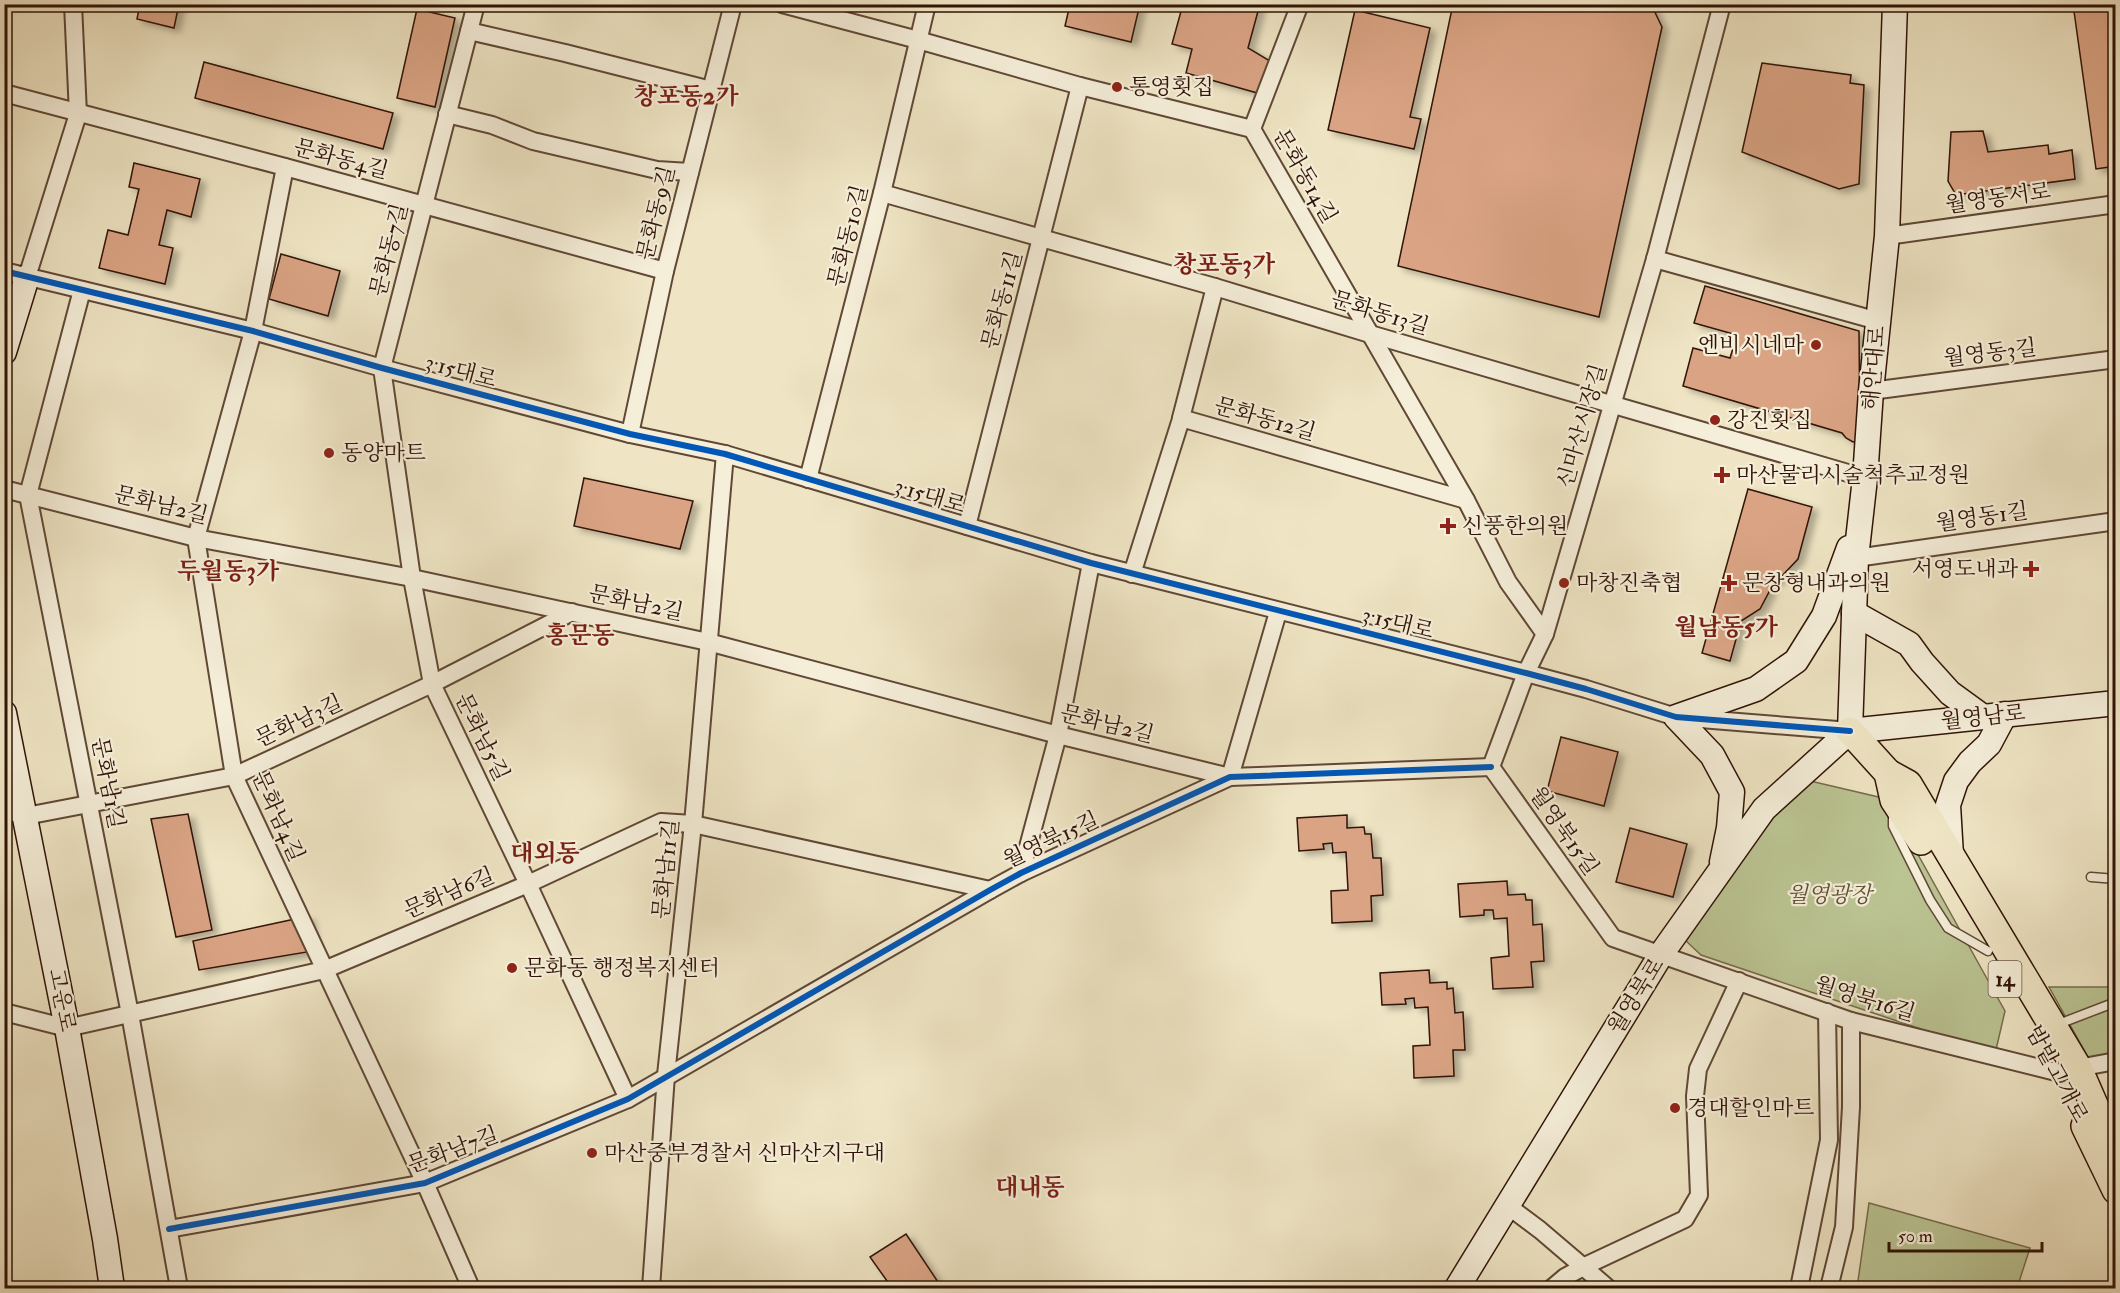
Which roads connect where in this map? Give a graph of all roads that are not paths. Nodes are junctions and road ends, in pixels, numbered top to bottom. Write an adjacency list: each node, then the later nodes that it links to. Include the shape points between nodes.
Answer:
1 (73, 4): 14 (street)
2 (476, 4): 9 (street, 문화동7길)
3 (732, 4): 12 (street, 문화동9길)
4 (782, 4): 10 (street, 문화동14길)
5 (927, 4): 10 (street, 문화동10길)
6 (1300, 4): 16 (street)
7 (1722, 4): 24 (street, 신마산시장길)
8 (1895, 4): 22 (main road, 해안대로)
9 (469, 31): 12 (street); 15 (street, 문화동7길)
10 (918, 40): 11 (street, 문화동14길); 19 (street, 문화동10길)
11 (1080, 86): 16 (street, 문화동14길); 23 (street, 문화동11길)
12 (711, 90): 18 (street, 문화동9길)
13 (4, 93): 14 (street, 문화동4길)
14 (78, 114): 17 (street, 문화동4길); 26 (street)
15 (447, 114): 18 (street, via 492,125 532,141 657,170); 21 (street, 문화동7길)
16 (1252, 129): 31 (street, 문화동14길)
17 (285, 167): 21 (street, 문화동4길); 30 (street, 문화남4길)
18 (690, 172): 25 (street, 문화동9길)
19 (882, 193): 23 (street, 문화동13길); 41 (street, 문화동10길)
20 (2115, 204): 22 (street, 월영동서로)
21 (424, 205): 25 (street, 문화동4길); 34 (street, 문화동7길)
22 (1887, 236): 29 (main road, 해안대로)
23 (1041, 239): 27 (street, 문화동13길); 47 (street, 문화동11길)
24 (1654, 259): 29 (street); 36 (street, 신마산시장길)
25 (665, 271): 38 (street, 문화동9길)
26 (16, 274): 28 (street, 3·15대로); 32 (main road)
27 (1215, 287): 31 (street, 문화동13길); 37 (street, 문화동12길)
28 (82, 290): 30 (street, 3·15대로); 43 (street, 문화남1길)
29 (1878, 321): 35 (main road, 해안대로)
30 (253, 331): 34 (street, 3·15대로); 48 (street, 문화남4길)
31 (1370, 334): 36 (street, 문화동13길); 44 (street, 문화동14길)
32 (4, 352)
33 (2115, 359): 35 (street, 월영동3길)
34 (382, 368): 38 (street, 3·15대로); 52 (street, 문화남5길)
35 (1871, 391): 40 (main road, 해안대로)
36 (1612, 404): 40 (street, 문화동13길); 56 (street, 신마산시장길)
37 (1182, 416): 44 (street, 문화동12길); 51 (street)
38 (630, 434): 39 (street, 3·15대로)
39 (725, 454): 41 (street, 3·15대로); 57 (street, 문화남11길)
40 (1865, 478): 45 (main road, 해안대로)
41 (808, 479): 47 (street, 3·15대로)
42 (4, 489): 43 (street, 문화남2길)
43 (28, 495): 48 (street, 문화남2길); 70 (street, 문화남1길)
44 (1466, 500): 56 (street, 문화동14길, via 1508,582)
45 (1861, 518): 49 (main road, 해안대로); 63 (main road, via 1824,616 1796,661 1756,689)
46 (2115, 521): 49 (street, 월영동1길)
47 (967, 526): 50 (street, 3·15대로)
48 (196, 538): 52 (street, 문화남2길); 68 (street, 문화남4길)
49 (1856, 558): 55 (main road, 해안대로)
50 (1091, 563): 51 (street, 3·15대로); 65 (street)
51 (1132, 574): 54 (street, 3·15대로)
52 (412, 578): 53 (street, 문화남2길); 59 (street, 문화남5길)
53 (572, 612): 57 (street, 문화남2길); 59 (street, 문화남3길)
54 (1278, 612): 58 (street, 3·15대로); 69 (street)
55 (1854, 614): 62 (main road, via 1909,644 1950,693); 64 (main road, 해안대로)
56 (1545, 634): 58 (street, 신마산시장길)
57 (708, 642): 65 (street, 문화남2길); 72 (street, 문화남11길)
58 (1526, 673): 63 (street, 3·15대로); 66 (street, 신마산시장길)
59 (432, 684): 68 (street, 문화남3길); 78 (street, 문화남5길)
60 (2115, 703): 62 (main road, 월영남로)
61 (4, 713): 71 (main road, 고운로)
62 (1994, 716): 64 (main road, 월영남로); 73 (main road, via 1989,744 1956,781 1948,805)
63 (1676, 717): 64 (street, 3·15대로); 75 (main road, via 1712,755 1732,792)
64 (1850, 731): 67 (main road, 밤밭고개로 / 14); 75 (main road, 월영북로, via 1764,809)
65 (1058, 735): 69 (street, 문화남2길); 74 (street)
66 (1491, 767): 69 (street, 월영북15길); 80 (street, 월영북15길, via 1613,938)
67 (1888, 773): 73 (main road, 밤밭고개로 / 14, via 1908,784); 91 (main road, 밤밭고개로 / 14, via 1894,800)
68 (234, 776): 70 (street, 문화남3길); 81 (street, 문화남4길)
69 (1230, 777): 74 (street, 월영북15길)
70 (89, 804): 71 (street, 문화남3길); 86 (street, 문화남1길)
71 (15, 813): 89 (main road, 고운로)
72 (693, 824): 78 (street, 문화남6길, via 661,822); 79 (street, 문화남6길); 92 (street, 문화남11길)
73 (1951, 856): 88 (main road, 밤밭고개로 / 14)
74 (1021, 873): 79 (street, 월영북15길)
75 (1719, 873): 80 (main road, 월영북로)
76 (2091, 877): 77 (lane)
77 (2115, 879)
78 (528, 884): 81 (street, 문화남6길); 93 (street, 문화남5길)
79 (990, 890): 92 (street, 월영북15길)
80 (1662, 954): 82 (street, 월영북16길); 97 (main road, 월영북로)
81 (324, 970): 86 (street, 문화남6길); 95 (street, 문화남4길)
82 (1739, 981): 85 (street, 월영북16길); 99 (street, via 1698,1069 1695,1096 1699,1196 1685,1218)
83 (2115, 1002): 88 (lane)
84 (4, 1012): 89 (street)
85 (1827, 1012): 87 (street, 월영북16길); 107 (street, via 1829,1140)
86 (130, 1014): 89 (street, 문화남6길); 98 (street, 문화남1길)
87 (1851, 1021): 91 (street, 월영북16길); 108 (street, via 1844,1227)
88 (2052, 1026): 91 (main road, 밤밭고개로 / 14)
89 (67, 1028): 100 (main road, 고운로)
90 (2115, 1061): 91 (street, 밤밭고개로)
91 (2069, 1071): 94 (main road, 밤밭고개로 / 14); 96 (main road, 밤밭고개로 / 14)
92 (666, 1076): 93 (street, 문화남7길); 103 (street, 문화남11길)
93 (628, 1099): 95 (street, 문화남7길)
94 (2115, 1148)
95 (425, 1183): 98 (street, 문화남7길); 102 (street, 문화남4길)
96 (2115, 1190)
97 (1508, 1206): 99 (street); 104 (main road, 월영북로)
98 (169, 1230): 101 (street, 문화남1길)
99 (1582, 1268): 105 (street); 106 (street)
100 (112, 1288)
101 (179, 1288)
102 (471, 1288)
103 (651, 1288)
104 (1457, 1288)
105 (1552, 1288)
106 (1608, 1288)
107 (1799, 1288)
108 (1830, 1288)

